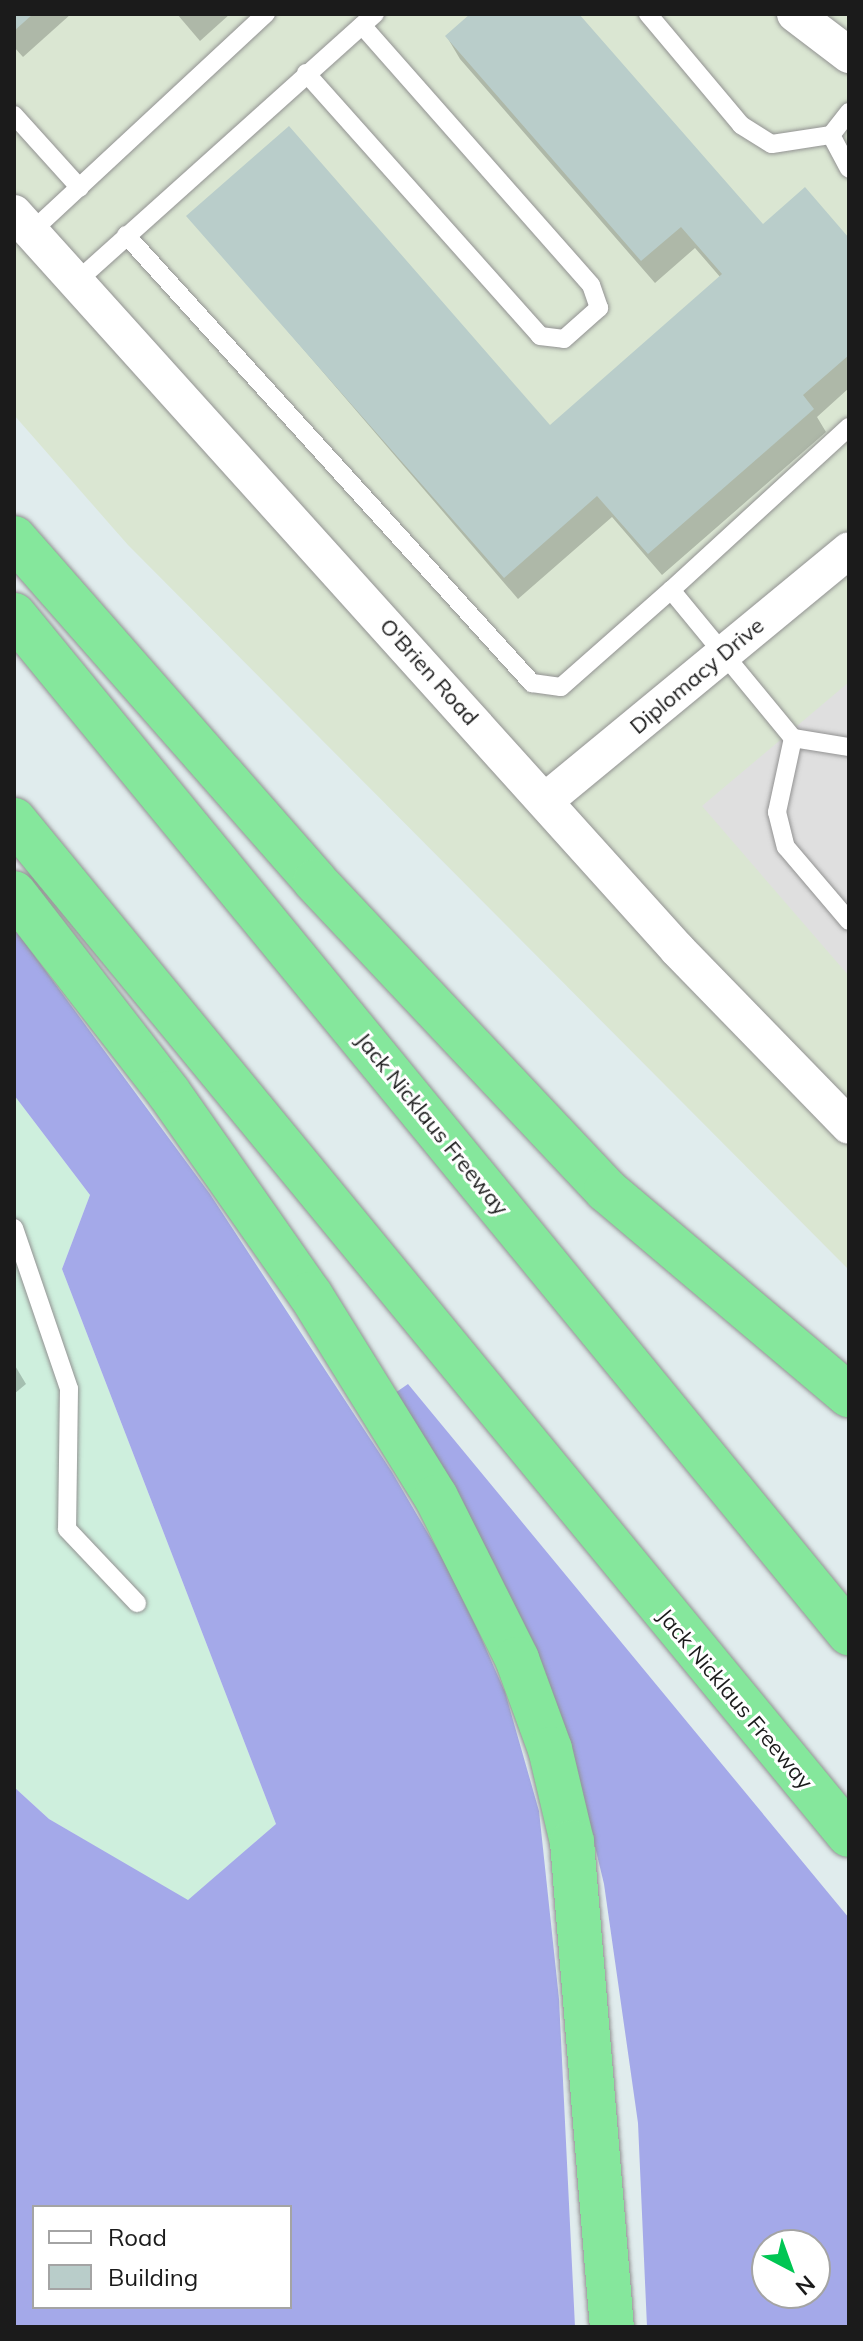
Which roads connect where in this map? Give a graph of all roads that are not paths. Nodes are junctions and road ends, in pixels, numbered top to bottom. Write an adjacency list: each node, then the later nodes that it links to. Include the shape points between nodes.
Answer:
1 (266, 14): 11 (lane)
2 (648, 14): 9 (lane, via 741,125 772,144)
3 (809, 18): 5 (street)
4 (369, 20): 6 (lane); 6 (lane, via 591,285 599,308 564,339 540,336)
5 (849, 55)
6 (306, 73): 13 (lane)
7 (849, 112): 9 (lane)
8 (14, 115): 11 (lane)
9 (831, 135): 10 (lane)
10 (849, 169)
11 (80, 188): 12 (lane)
12 (23, 223): 14 (street, O'Brien Road)
13 (126, 235): 14 (lane); 18 (lane, via 532,683 561,687)
14 (76, 282): 23 (street, O'Brien Road)
15 (849, 427): 18 (lane)
16 (14, 538): 29 (highway, via 315,881 606,1190)
17 (849, 550): 20 (street, Diplomacy Drive)
18 (671, 590): 20 (lane)
19 (14, 615): 31 (highway, Jack Nicklaus Freeway)
20 (725, 653): 21 (lane); 23 (street, Diplomacy Drive)
21 (793, 738): 22 (lane); 26 (lane, via 777,812 786,847)
22 (848, 750)
23 (545, 801): 27 (street, O'Brien Road)
24 (14, 820): 32 (highway, Jack Nicklaus Freeway)
25 (14, 893): 33 (highway, via 169,1093 310,1294 436,1497 517,1659 550,1749 572,1842)
26 (849, 921)
27 (849, 1126)
28 (14, 1228): 30 (lane, via 69,1389 67,1529)
29 (849, 1395)
30 (137, 1603)
31 (849, 1633)
32 (849, 1835)
33 (612, 2327)

